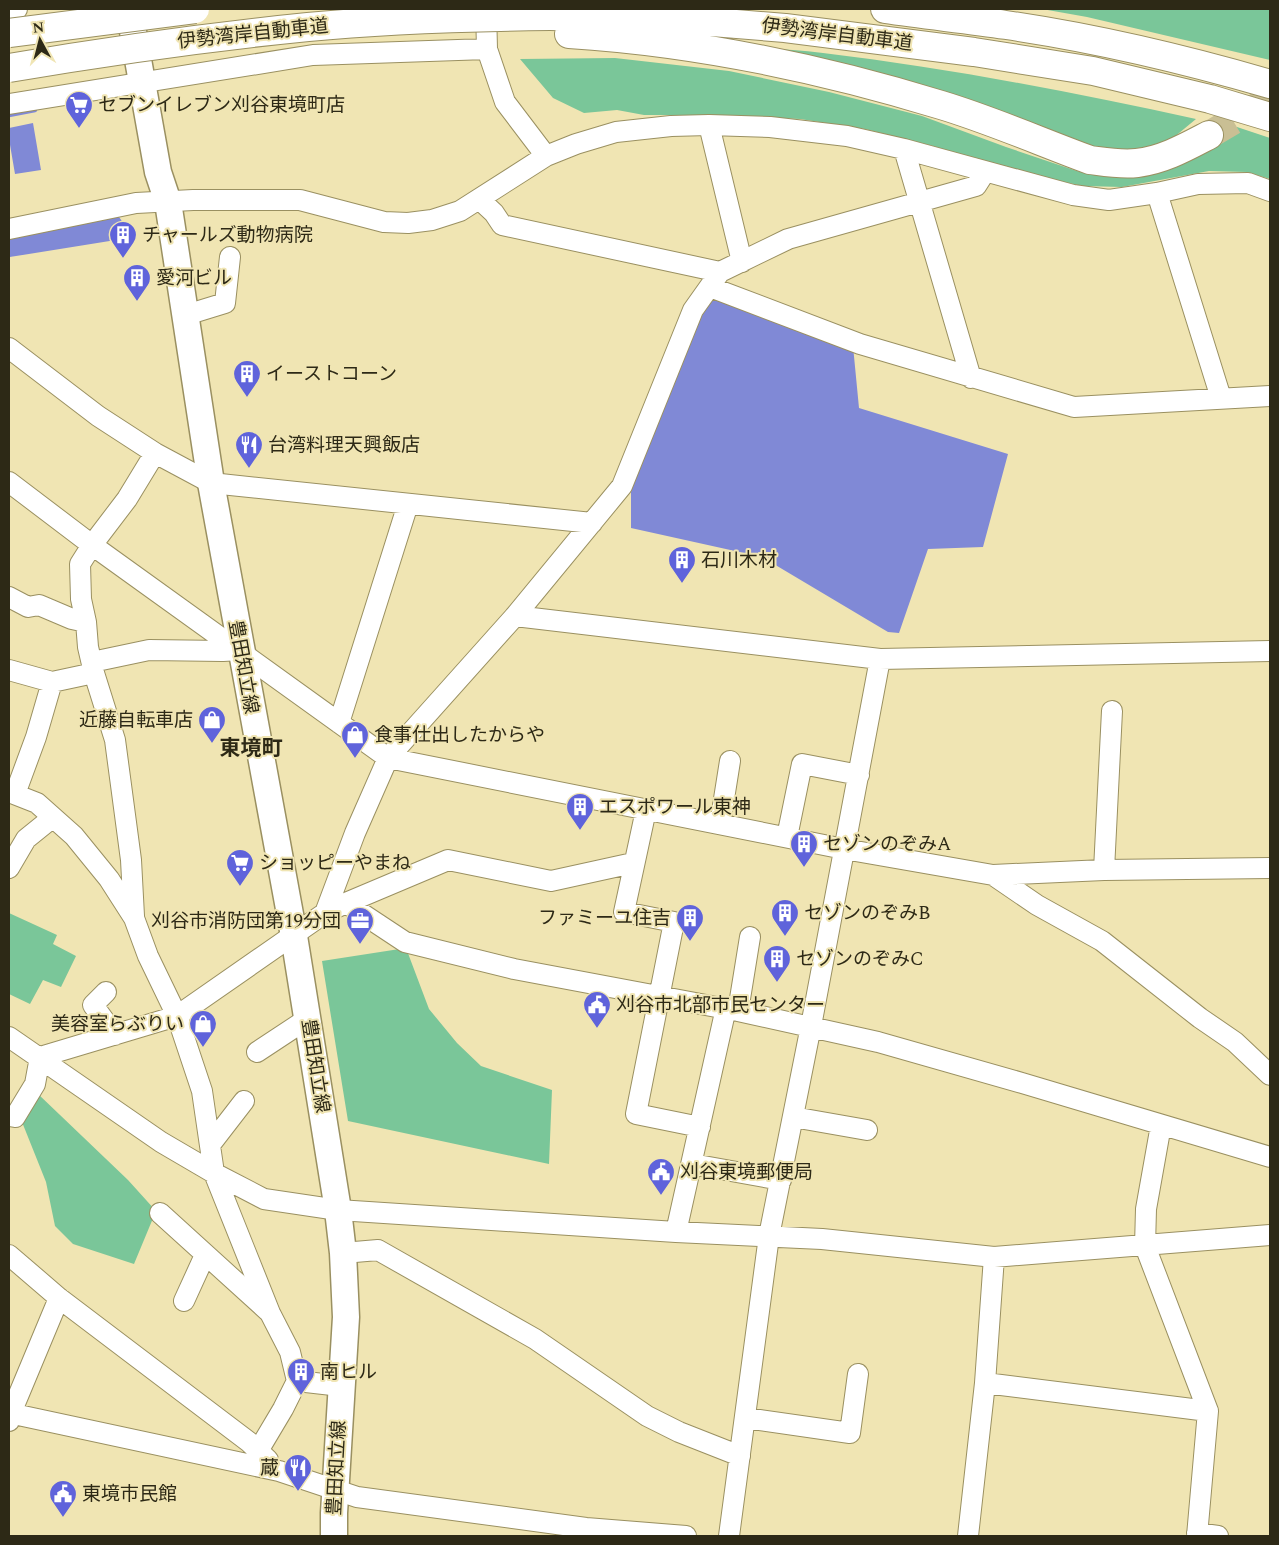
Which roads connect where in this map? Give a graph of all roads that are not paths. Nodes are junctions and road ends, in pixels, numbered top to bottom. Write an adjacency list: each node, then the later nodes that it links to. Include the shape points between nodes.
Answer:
1 (17, 9): 6 (street)
2 (129, 9): 11 (main road, 豊田知立線)
3 (195, 9): 8 (highway, 伊勢湾岸自動車道, bridge)
4 (486, 9): 9 (street)
5 (885, 9): 12 (highway, 伊勢湾岸自動車道, via 1007,25 1111,44)
6 (9, 10)
7 (547, 24): 10 (highway, 伊勢湾岸自動車道, bridge, via 435,18 318,26 148,46); 14 (highway, 伊勢湾岸自動車道, via 675,19 785,28 974,52 1094,71); 16 (highway, via 718,51 828,73 942,105 1090,160 1136,164 1180,151)
8 (9, 33)
9 (488, 50): 11 (street, via 314,55); 18 (street, via 504,102)
10 (9, 68)
11 (144, 84): 13 (street); 23 (main road, 豊田知立線, via 158,172)
12 (1270, 84)
13 (9, 104)
14 (1270, 117)
15 (709, 125): 17 (street, via 770,127 847,136); 18 (street, via 616,132); 27 (street)
16 (1209, 135)
17 (904, 149): 19 (street); 24 (street)
18 (546, 156): 22 (street)
19 (985, 172): 21 (street, via 1073,195 1109,200); 24 (street, via 976,186)
20 (1270, 191): 21 (street, via 1248,183 1198,184)
21 (1157, 193): 33 (street)
22 (479, 199): 23 (street, via 460,211 408,224 384,222 300,200); 28 (street, via 502,225)
23 (168, 202): 25 (street, via 136,203); 29 (main road, 豊田知立線)
24 (920, 202): 27 (street, via 788,239); 31 (street)
25 (9, 229)
26 (230, 257): 29 (street, via 226,303)
27 (742, 262): 28 (street)
28 (715, 279): 31 (street, via 860,344); 38 (street, via 693,310 622,486)
29 (186, 315): 36 (main road, 豊田知立線)
30 (9, 348): 34 (street, via 98,416)
31 (971, 378): 33 (street, via 1074,407)
32 (1270, 396): 33 (street)
33 (1221, 398)
34 (155, 453): 36 (street); 39 (street, via 127,500)
35 (9, 482): 39 (street)
36 (211, 483): 37 (street); 43 (main road, 豊田知立線)
37 (408, 504): 38 (street); 50 (street)
38 (592, 522): 41 (street)
39 (92, 545): 42 (street, via 80,564 81,599); 43 (street)
40 (9, 597): 42 (street, via 28,607 39,605)
41 (514, 616): 45 (street); 51 (street)
42 (86, 622): 46 (street)
43 (240, 650): 46 (street, via 149,650); 50 (street); 68 (main road, 豊田知立線)
44 (1270, 651): 45 (street)
45 (880, 659): 53 (street)
46 (93, 668): 48 (street); 67 (street, via 115,740 131,860)
47 (9, 670): 48 (street)
48 (52, 682): 54 (street, via 36,738)
49 (1112, 711): 63 (street)
50 (339, 723): 51 (street)
51 (388, 758): 55 (street); 66 (street, via 355,832)
52 (730, 761): 57 (street)
53 (859, 775): 58 (street, via 802,764); 59 (street)
54 (12, 793): 56 (street, via 37,803)
55 (646, 810): 57 (street); 60 (street)
56 (52, 818): 61 (street, via 26,839); 67 (street, via 74,836 109,879)
57 (720, 824): 58 (street)
58 (787, 837): 59 (street)
59 (844, 848): 64 (street); 75 (street)
60 (633, 863): 65 (street, via 551,881 448,860); 71 (street, via 624,912 674,922)
61 (9, 868)
62 (1270, 868): 63 (street)
63 (1104, 870): 64 (street)
64 (993, 875): 80 (street, via 1037,905 1102,941 1235,1042)
65 (346, 903): 66 (street); 71 (street, via 406,942 514,969)
66 (325, 913): 68 (street)
67 (134, 918): 73 (street)
68 (294, 936): 73 (street); 74 (main road, 豊田知立線)
69 (750, 937): 72 (street)
70 (106, 992): 76 (street, via 93,1005)
71 (660, 996): 72 (street); 85 (street, via 636,1114)
72 (732, 1010): 75 (street); 85 (street)
73 (177, 1016): 76 (street); 87 (street, via 202,1091)
74 (307, 1019): 78 (street); 92 (main road, 豊田知立線)
75 (811, 1026): 83 (street); 84 (street)
76 (115, 1035): 79 (street)
77 (9, 1037): 79 (street)
78 (257, 1052)
79 (40, 1058): 82 (street, via 35,1084 15,1117); 90 (street, via 161,1142)
80 (1270, 1075)
81 (244, 1101): 87 (street)
82 (9, 1116)
83 (793, 1117): 86 (street); 91 (street)
84 (1161, 1125): 88 (street); 97 (street, via 1146,1209)
85 (700, 1127): 89 (street)
86 (867, 1130)
87 (210, 1145): 90 (street)
88 (1270, 1157)
89 (692, 1164): 91 (street); 94 (street)
90 (214, 1173): 92 (street, via 264,1199); 104 (street)
91 (781, 1180): 96 (street)
92 (338, 1210): 94 (street); 98 (main road, 豊田知立線)
93 (160, 1213): 99 (street)
94 (676, 1232): 96 (street)
95 (1270, 1235): 97 (street)
96 (769, 1236): 101 (street); 111 (street)
97 (1145, 1246): 101 (street); 109 (street)
98 (343, 1253): 108 (main road, 豊田知立線, via 346,1317); 113 (street, via 378,1250 535,1339 647,1416)
99 (206, 1255): 103 (street); 104 (street)
100 (9, 1256): 102 (street)
101 (994, 1257): 107 (street)
102 (59, 1298): 110 (street); 112 (street)
103 (184, 1301)
104 (270, 1313): 106 (street, via 290,1352)
105 (858, 1374): 111 (street, via 850,1433)
106 (297, 1380): 108 (street); 112 (street)
107 (985, 1383): 109 (street); 122 (street)
108 (341, 1386): 115 (main road, 豊田知立線)
109 (1208, 1411): 118 (street)
110 (9, 1416): 114 (street)
111 (745, 1418): 113 (street)
112 (258, 1451): 114 (street)
113 (740, 1456): 121 (street)
114 (279, 1471): 115 (street)
115 (335, 1491): 116 (street); 119 (main road, 豊田知立線)
116 (585, 1532): 117 (street)
117 (631, 1534): 120 (street)
118 (1197, 1535): 123 (street)
119 (334, 1536)
120 (686, 1536)
121 (729, 1536)
122 (968, 1536)
123 (1218, 1536)

